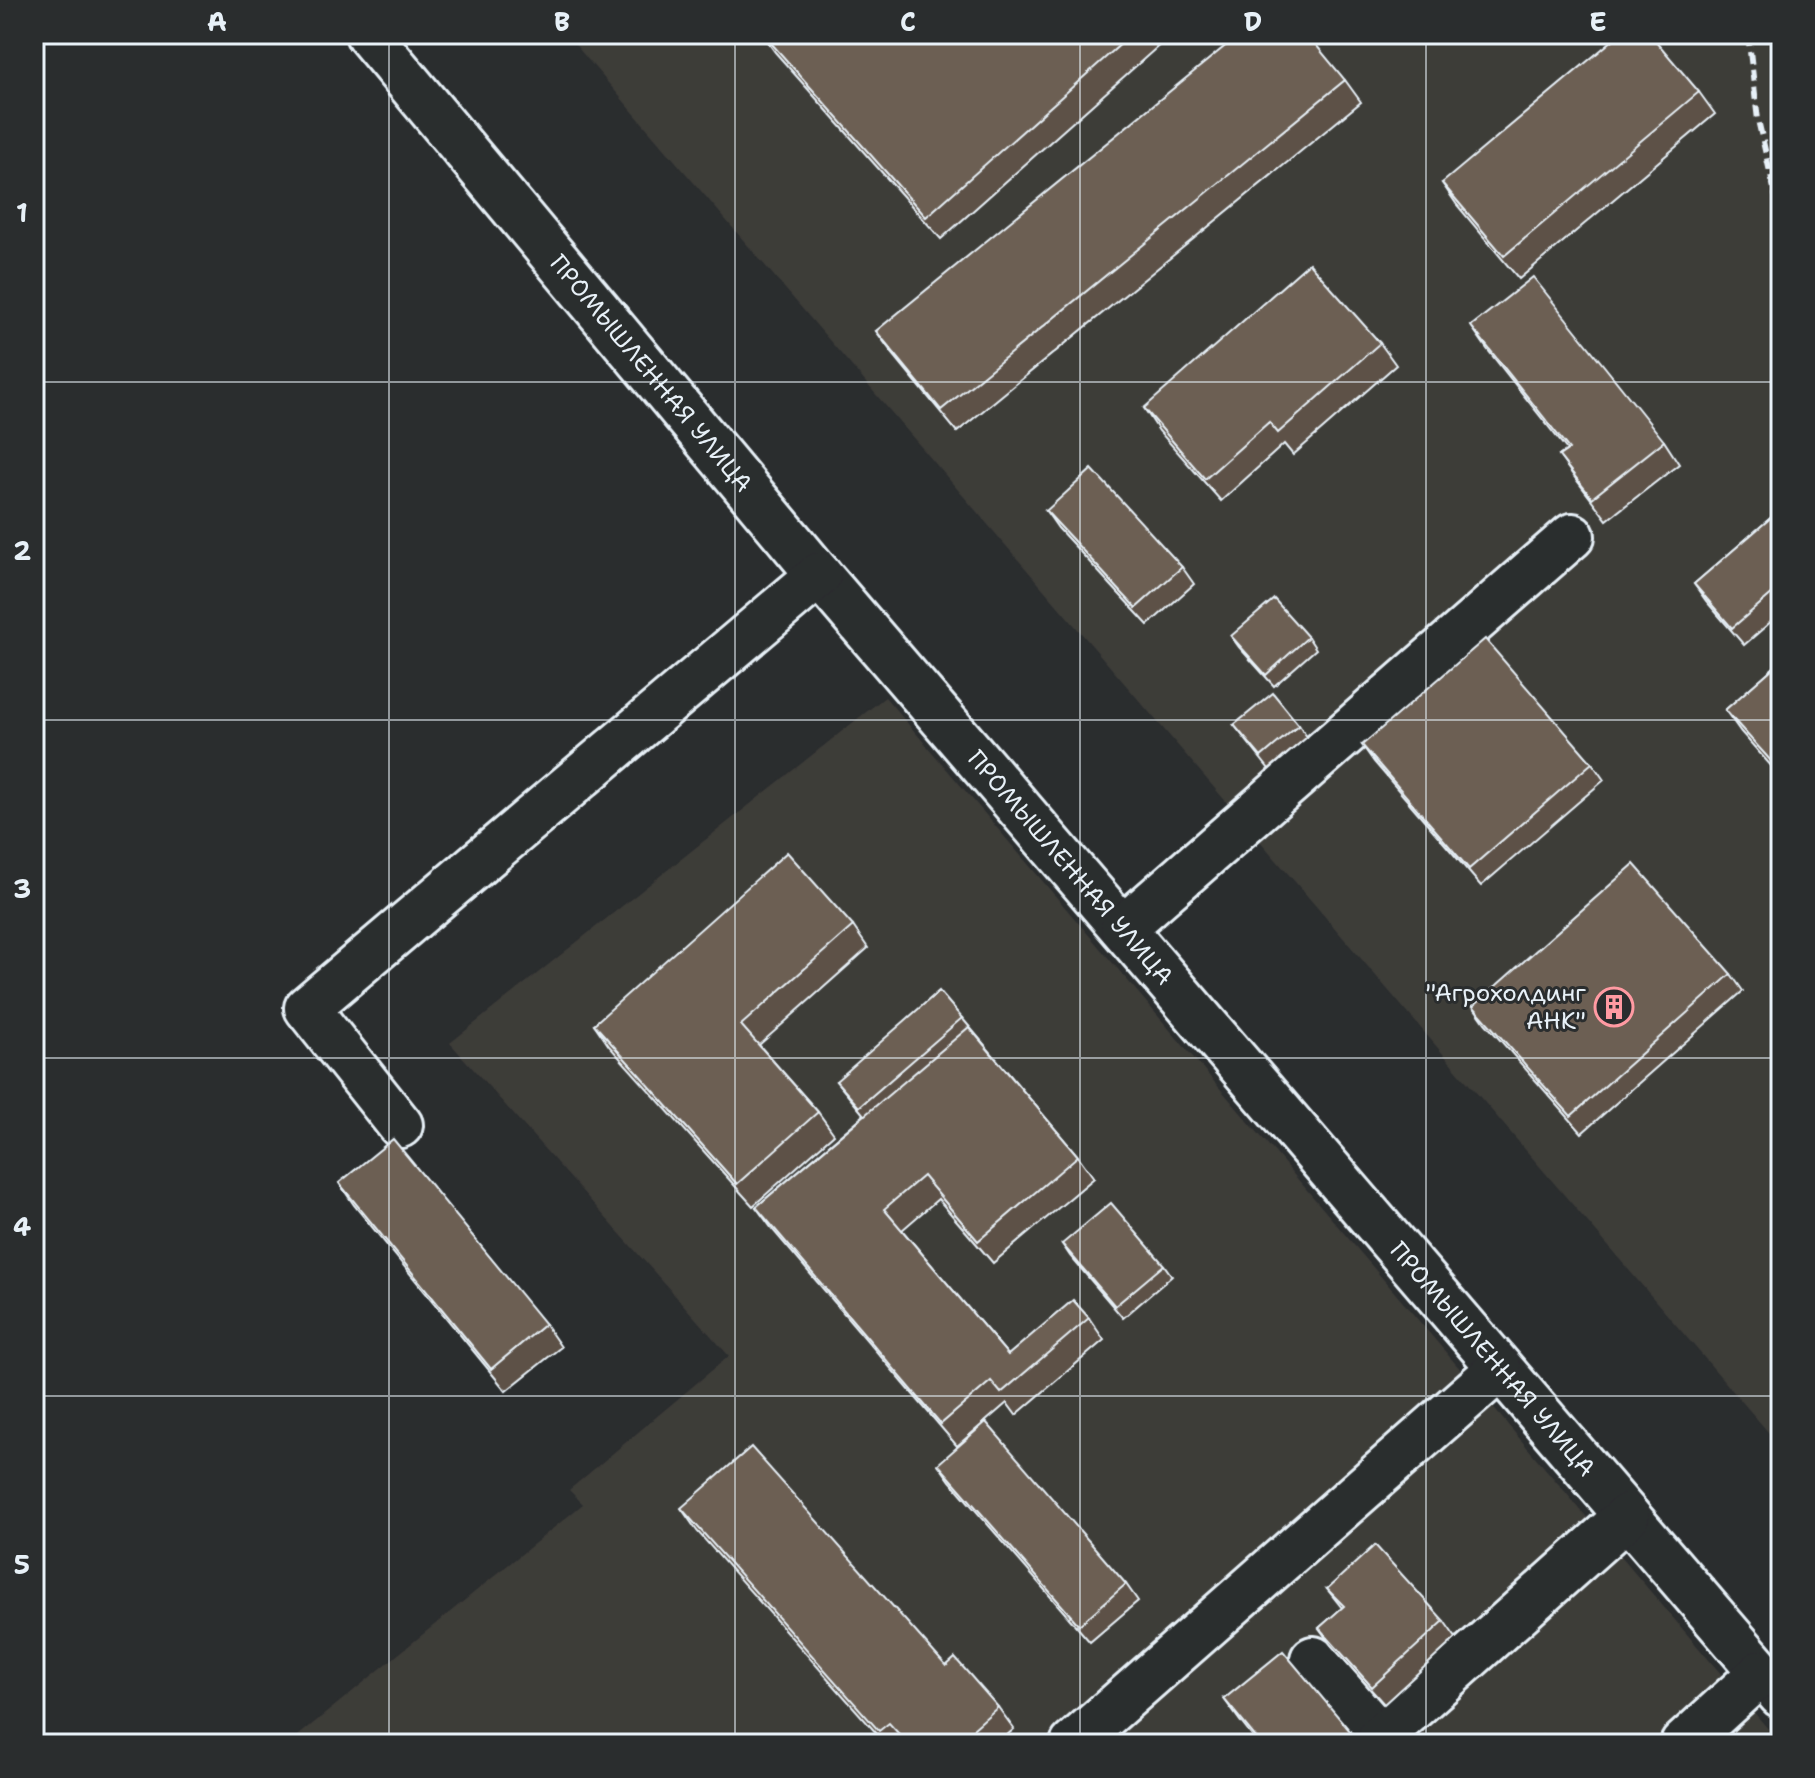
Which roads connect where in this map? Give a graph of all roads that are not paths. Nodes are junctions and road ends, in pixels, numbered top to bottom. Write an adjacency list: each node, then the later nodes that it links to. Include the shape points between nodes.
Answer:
1 (368, 34): 3 (street, ПРОМЫШЛЕННАЯ УЛИЦА)
2 (1572, 536): 4 (street)
3 (819, 575): 4 (street, ПРОМЫШЛЕННАЯ УЛИЦА); 5 (street, via 307,1008)
4 (1123, 928): 6 (street, ПРОМЫШЛЕННАЯ УЛИЦА)
5 (400, 1125)
6 (1499, 1369): 7 (street, ПРОМЫШЛЕННАЯ УЛИЦА); 11 (street)
7 (1627, 1516): 9 (street, ПРОМЫШЛЕННАЯ УЛИЦА); 10 (street)
8 (1313, 1659): 10 (street)
9 (1771, 1684): 12 (street)
10 (1384, 1741)
11 (1073, 1744)
12 (1683, 1744)

